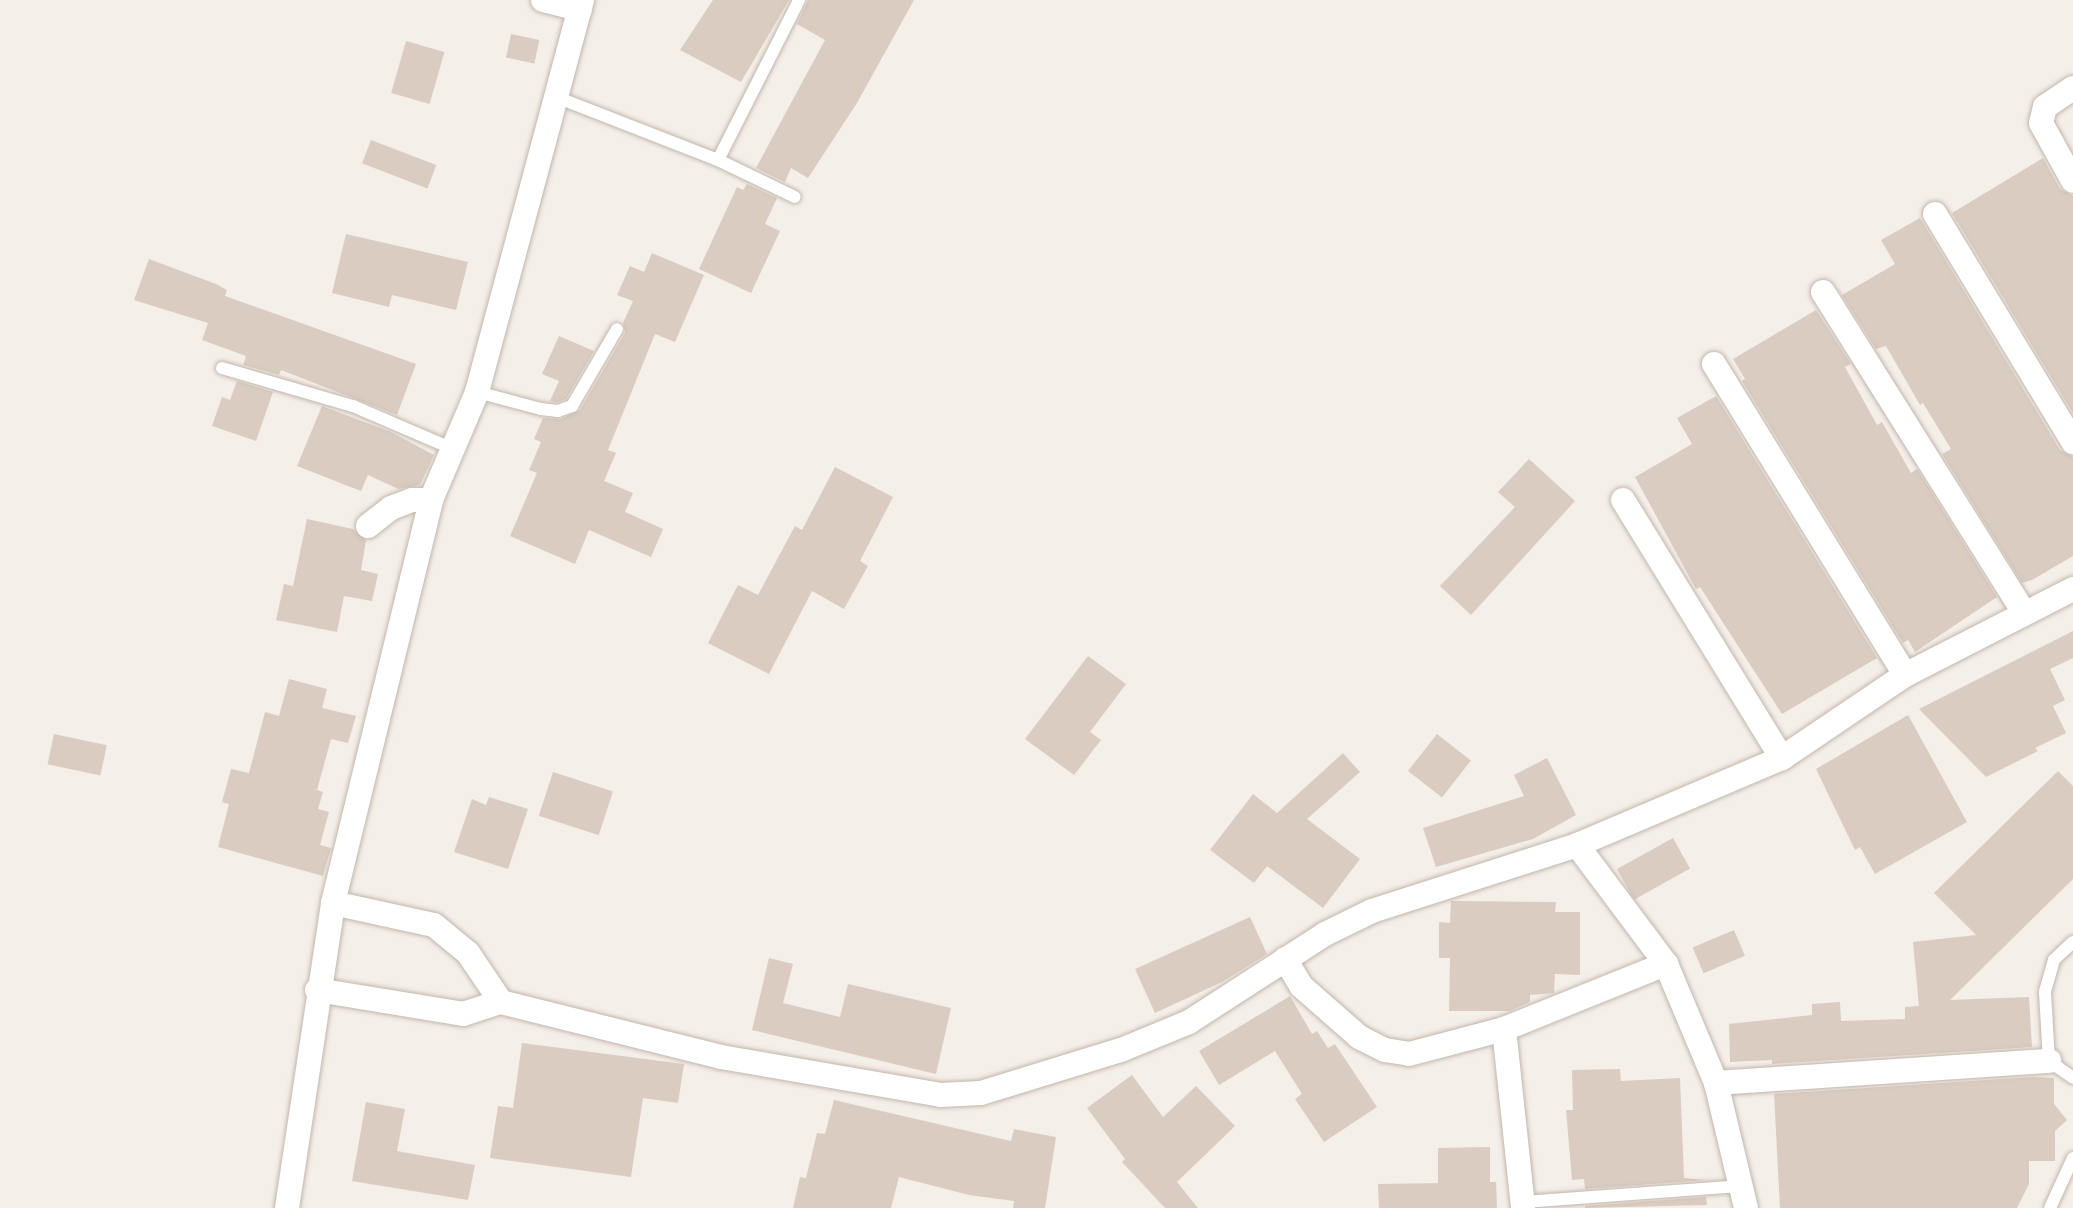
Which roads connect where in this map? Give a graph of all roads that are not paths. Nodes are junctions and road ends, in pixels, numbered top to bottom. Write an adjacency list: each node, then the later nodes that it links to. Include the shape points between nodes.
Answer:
1 (543, 0): 3 (street)
2 (799, 0): 6 (lane)
3 (581, 5): 5 (street)
4 (2073, 88): 7 (street, via 2045,107 2041,123)
5 (559, 98): 6 (lane); 14 (street)
6 (718, 160): 8 (lane)
7 (2073, 181)
8 (795, 197)
9 (1935, 214): 15 (street)
10 (1823, 292): 21 (street)
11 (617, 329): 14 (lane, via 572,406 558,411 541,409)
12 (1714, 364): 22 (street)
13 (222, 368): 16 (lane, via 353,406)
14 (477, 392): 16 (street)
15 (2073, 442)
16 (451, 448): 17 (street)
17 (431, 500): 19 (street, via 391,508); 25 (street)
18 (1623, 500): 23 (street)
19 (368, 526)
20 (2073, 589): 21 (street)
21 (2024, 613): 22 (street)
22 (1905, 675): 23 (street)
23 (1782, 758): 24 (street)
24 (1577, 845): 27 (street, via 1372,911); 28 (street)
25 (333, 903): 29 (street); 30 (street, via 434,925 468,953)
26 (2073, 942): 32 (lane, via 2054,960 2045,992)
27 (1285, 959): 30 (street, via 1189,1022 1072,1067 981,1093 940,1095 722,1057); 31 (street, via 1301,986 1359,1037 1385,1050 1409,1054)
28 (1666, 964): 31 (street); 34 (street)
29 (317, 990): 30 (street, via 463,1014); 38 (street)
30 (501, 1002)
31 (1504, 1029): 37 (street)
32 (2049, 1061): 33 (lane); 34 (street)
33 (2073, 1078)
34 (1717, 1083): 36 (street)
35 (2073, 1158): 39 (lane)
36 (1745, 1197): 37 (lane)
37 (1523, 1205)
38 (287, 1208)
39 (2050, 1208)

